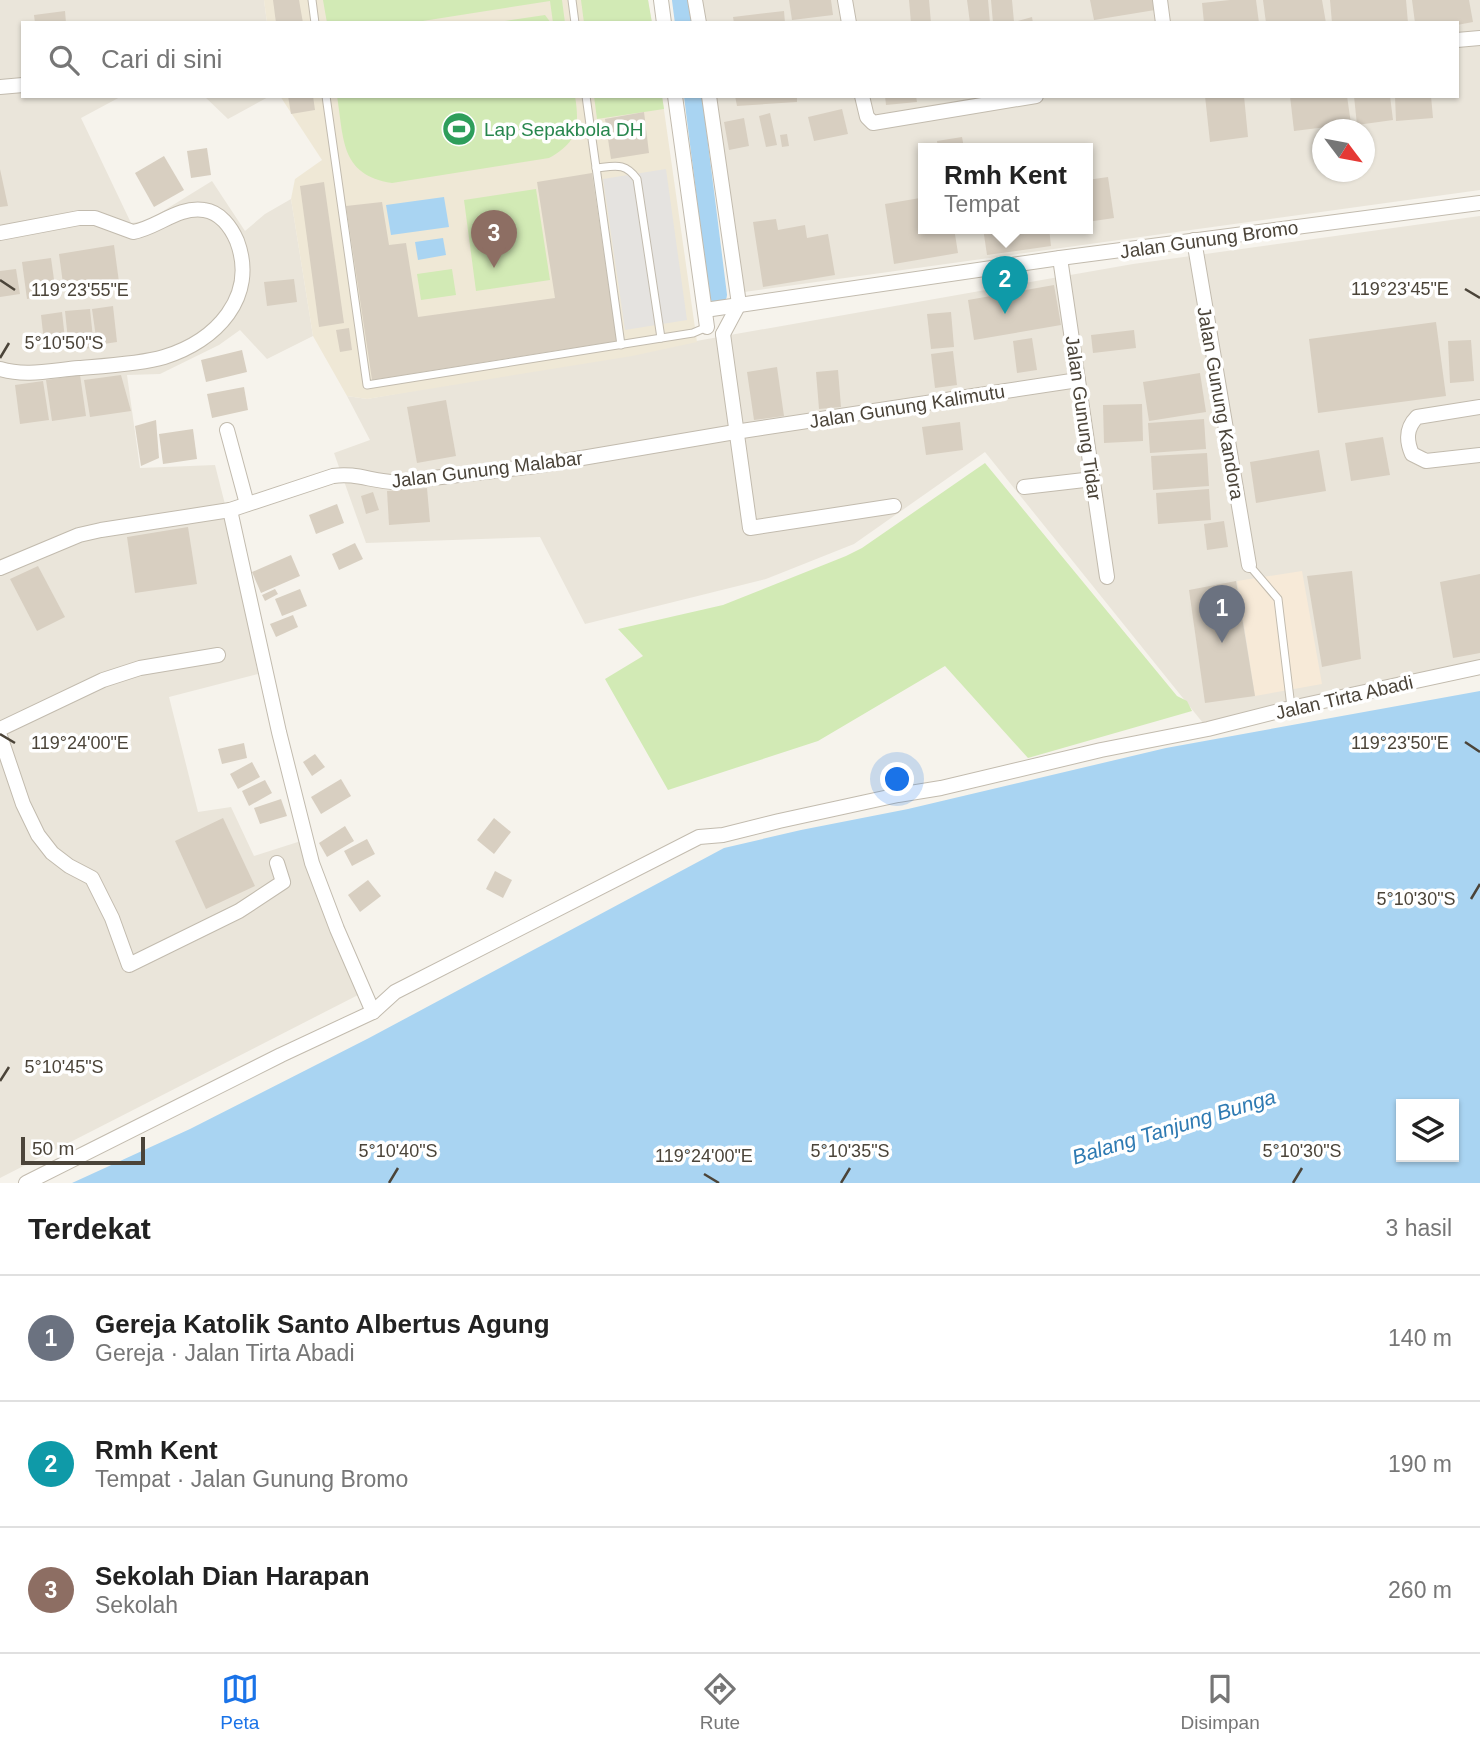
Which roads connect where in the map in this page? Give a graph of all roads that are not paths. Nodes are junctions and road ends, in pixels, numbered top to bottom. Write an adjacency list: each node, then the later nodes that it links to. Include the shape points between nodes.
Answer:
1 (312, 0): 7 (lane)
2 (572, 0): 8 (lane)
3 (661, 0): 9 (street)
4 (695, 0): 10 (street)
5 (845, 0): 11 (street)
6 (1160, 0): 12 (street)
7 (315, 21)
8 (575, 21)
9 (664, 21)
10 (699, 21)
11 (849, 21)
12 (1163, 21)
13 (1480, 38): 14 (street)
14 (1459, 40)
15 (21, 85): 16 (street)
16 (0, 87)
17 (326, 98): 33 (lane, via 367,385)
18 (586, 98): 23 (lane)
19 (675, 98): 29 (street)
20 (709, 98): 28 (street)
21 (862, 98): 22 (street, via 873,123)
22 (1025, 98)
23 (596, 168): 32 (lane, via 617,165 630,169 638,179); 33 (lane)
24 (1480, 203): 26 (street, Jalan Gunung Bromo)
25 (0, 233): 34 (street, via 79,218 107,221 133,232 191,210 205,210 225,221 241,255 241,291 236,303 204,337 176,352 153,360 28,373)
26 (1194, 240): 27 (street, Jalan Gunung Bromo); 45 (street, Jalan Gunung Kandora)
27 (1060, 258): 28 (street, Jalan Gunung Bromo); 35 (street, Jalan Gunung Tidar)
28 (739, 304): 29 (street, Jalan Gunung Bromo); 30 (street); 31 (street)
29 (705, 310): 30 (street)
30 (707, 327): 31 (street); 32 (lane)
31 (723, 334): 38 (street)
32 (661, 338): 33 (lane)
33 (621, 345)
34 (0, 369)
35 (1078, 380): 38 (street, Jalan Gunung Kalimutu); 40 (street, Jalan Gunung Tidar)
36 (1480, 407): 39 (street, via 1415,418 1407,434 1412,454 1426,461)
37 (227, 430): 42 (street)
38 (735, 432): 42 (street, Jalan Gunung Malabar, via 433,479 388,482 349,473); 43 (street, via 750,528)
39 (1480, 456)
40 (1093, 479): 41 (street); 47 (street, Jalan Gunung Tidar)
41 (1024, 487)
42 (247, 504): 44 (street, Jalan Gunung Malabar)
43 (894, 506)
44 (230, 510): 46 (street, Jalan Gunung Malabar, via 79,535); 54 (street, via 312,863)
45 (1249, 565): 50 (lane, via 1278,599)
46 (0, 568)
47 (1107, 577)
48 (218, 655): 51 (street, via 140,668 103,680)
49 (1480, 667): 50 (street, Jalan Tirta Abadi)
50 (1291, 708): 54 (street, Jalan Tirta Abadi, via 941,788 699,837 394,992)
51 (0, 729)
52 (0, 736): 53 (street, via 38,835 52,853 92,878 129,965 239,911 283,882)
53 (277, 863)
54 (373, 1012): 55 (street, Jalan Tirta Abadi)
55 (26, 1183)

